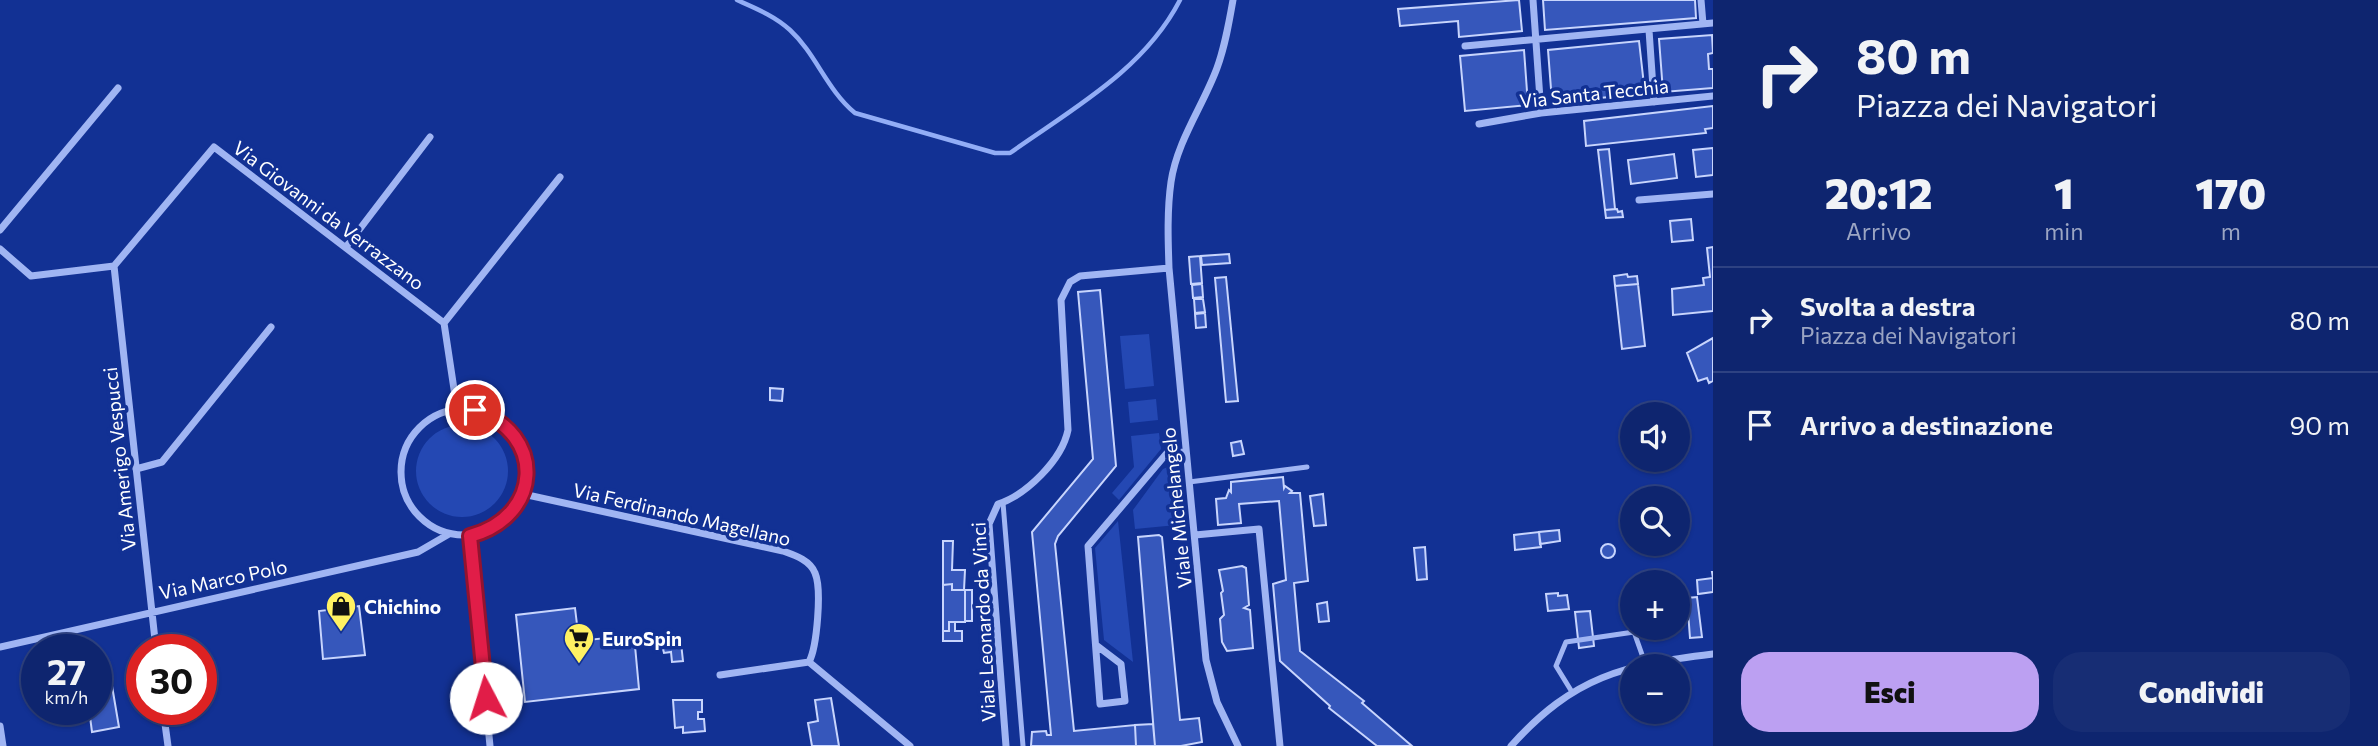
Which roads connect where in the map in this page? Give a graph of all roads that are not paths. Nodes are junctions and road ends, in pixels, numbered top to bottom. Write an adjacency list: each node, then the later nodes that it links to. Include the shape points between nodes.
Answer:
1 (1233, 0): 21 (street, Viale Michelangelo, via 1217,69 1183,141 1171,181)
2 (1533, 0): 7 (street)
3 (1701, 0): 5 (street)
4 (1713, 23): 5 (street)
5 (1703, 24): 6 (street)
6 (1648, 30): 7 (street); 11 (street)
7 (1536, 39): 8 (street); 12 (street)
8 (1465, 46)
9 (118, 88): 18 (street)
10 (1713, 96): 11 (street, Via Santa Tecchia)
11 (1654, 103): 12 (street, Via Santa Tecchia)
12 (1541, 113): 13 (street, Via Santa Tecchia)
13 (1479, 124)
14 (430, 138): 19 (street)
15 (560, 177): 23 (street)
16 (1713, 194): 17 (street)
17 (1639, 200)
18 (0, 230)
19 (346, 247): 22 (street, Via Giovanni da Verrazzano, via 214,147); 23 (street, Via Giovanni da Verrazzano)
20 (0, 249): 22 (street, via 31,276)
21 (1169, 265): 26 (street, Viale Michelangelo); 31 (street, Viale Leonardo da Vinci, via 1080,276 1070,282 1061,300 1066,441 1030,488)
22 (114, 266): 28 (street, Via Amerigo Vespucci)
23 (444, 323): 25 (street)
24 (271, 327): 28 (street, via 162,462)
25 (457, 409): 30 (street, via 493,416 508,426 519,441 527,476); 32 (street, via 421,425 409,440 401,469 405,498 416,514)
26 (1186, 452): 29 (street, Viale Michelangelo); 37 (street, via 1167,453 1088,546)
27 (1307, 467): 29 (lane)
28 (136, 469): 35 (street, Via Amerigo Vespucci)
29 (1189, 482): 33 (street, Viale Michelangelo)
30 (523, 494): 34 (street, via 502,522); 42 (street, Via Ferdinando Magellano, via 802,558 815,573 818,638)
31 (1003, 503): 52 (street, Viale Leonardo da Vinci, via 992,512 989,524); 53 (lane, Viale Leonardo da Vinci)
32 (449, 534): 34 (street); 35 (street, Via Marco Polo, via 418,552)
33 (1195, 535): 54 (street, Viale Michelangelo, via 1206,660 1217,702); 55 (street, via 1259,529)
34 (470, 536): 50 (street)
35 (151, 610): 36 (street, Via Amerigo Vespucci); 38 (street, Via Marco Polo)
36 (154, 634)
37 (1096, 645): 37 (street, via 1100,704 1125,701 1121,664)
38 (0, 647)
39 (1642, 654): 45 (lane, via 1634,632 1566,642 1556,666)
40 (1713, 654): 41 (street)
41 (1690, 657)
42 (809, 662): 44 (street); 51 (street)
43 (1620, 670): 45 (street)
44 (720, 675)
45 (1572, 692): 56 (street, via 1539,716)
46 (165, 725): 49 (street)
47 (0, 726): 48 (street)
48 (3, 746)
49 (168, 746)
50 (490, 746)
51 (910, 746)
52 (1006, 746)
53 (1023, 746)
54 (1238, 746)
55 (1280, 746)
56 (1511, 746)

